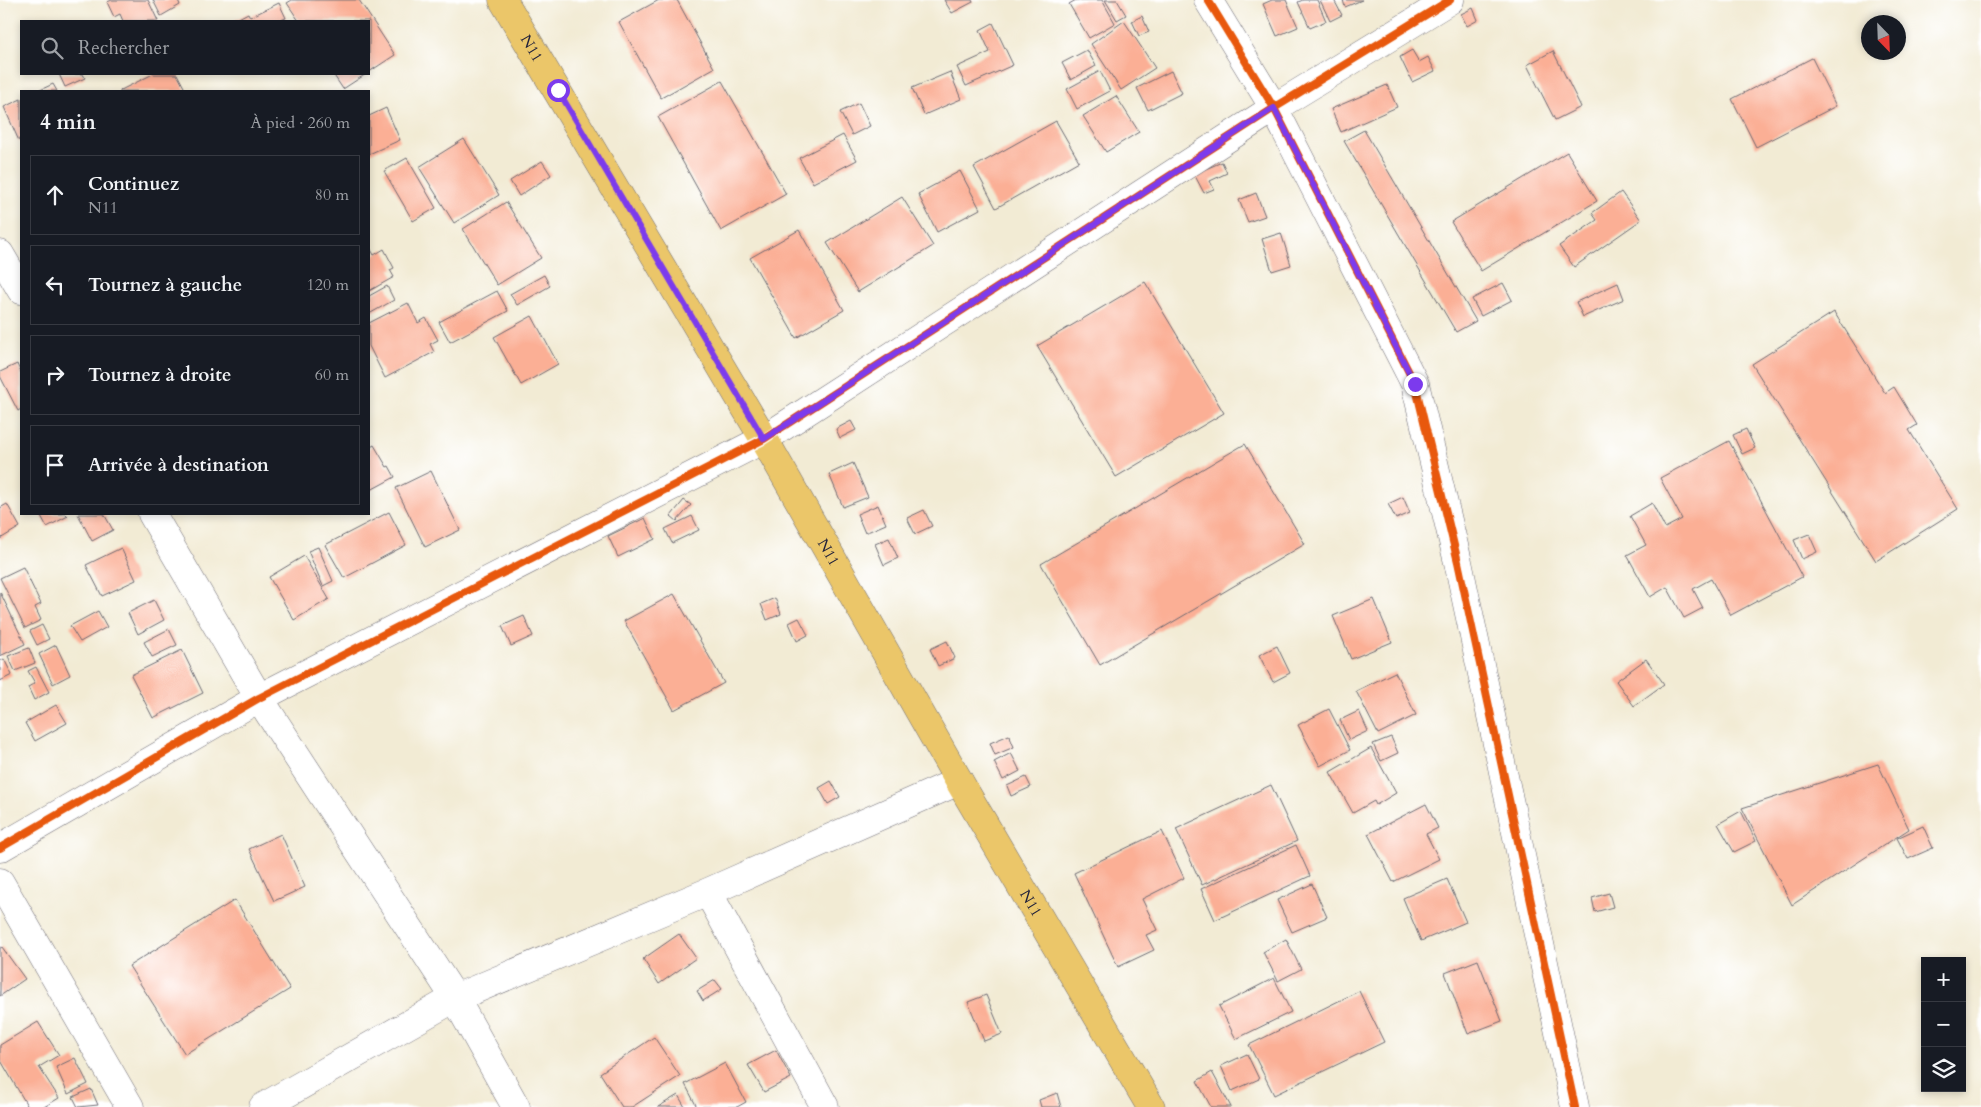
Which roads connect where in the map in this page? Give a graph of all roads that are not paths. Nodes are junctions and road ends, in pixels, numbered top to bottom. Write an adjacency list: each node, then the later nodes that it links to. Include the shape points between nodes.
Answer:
1 (503, 0): 7 (main road, N11)
2 (1208, 0): 4 (street)
3 (1450, 0): 4 (street)
4 (1274, 108): 7 (street); 20 (street, via 1415,384 1458,562)
5 (0, 254): 6 (street)
6 (20, 288)
7 (764, 439): 9 (street); 10 (main road, N11)
8 (153, 515): 9 (street)
9 (259, 698): 11 (street); 14 (street)
10 (959, 781): 13 (street); 19 (main road, N11)
11 (0, 848)
12 (0, 882): 15 (street)
13 (708, 892): 14 (street); 18 (street)
14 (455, 998): 16 (street); 17 (street)
15 (130, 1107)
16 (263, 1107)
17 (516, 1107)
18 (825, 1107)
19 (1151, 1107)
20 (1576, 1107)

